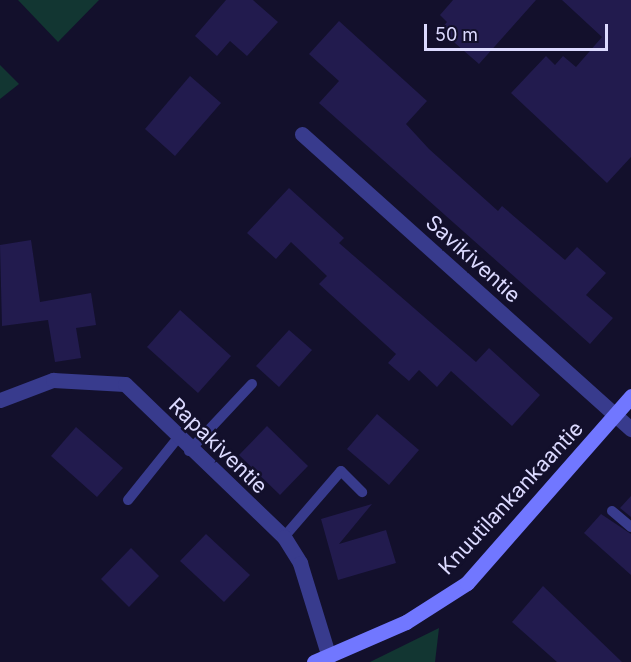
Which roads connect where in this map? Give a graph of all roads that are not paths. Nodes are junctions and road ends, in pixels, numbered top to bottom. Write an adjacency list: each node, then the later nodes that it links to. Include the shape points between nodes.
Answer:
1 (302, 134): 5 (street, Savikiventie)
2 (252, 384): 8 (lane)
3 (631, 396): 5 (street, Knuutilankankaantie)
4 (0, 400): 7 (street, Rapakiventie, via 53,380 125,384)
5 (615, 414): 6 (street, Savikiventie); 14 (street, Knuutilankankaantie, via 467,583 406,622)
6 (631, 429)
7 (177, 439): 8 (street, Rapakiventie); 10 (lane)
8 (189, 451): 13 (street, Rapakiventie)
9 (362, 492): 13 (lane, via 341,471)
10 (128, 500)
11 (612, 511): 12 (lane)
12 (631, 527)
13 (284, 537): 14 (street, Rapakiventie, via 300,563)
14 (324, 660)

